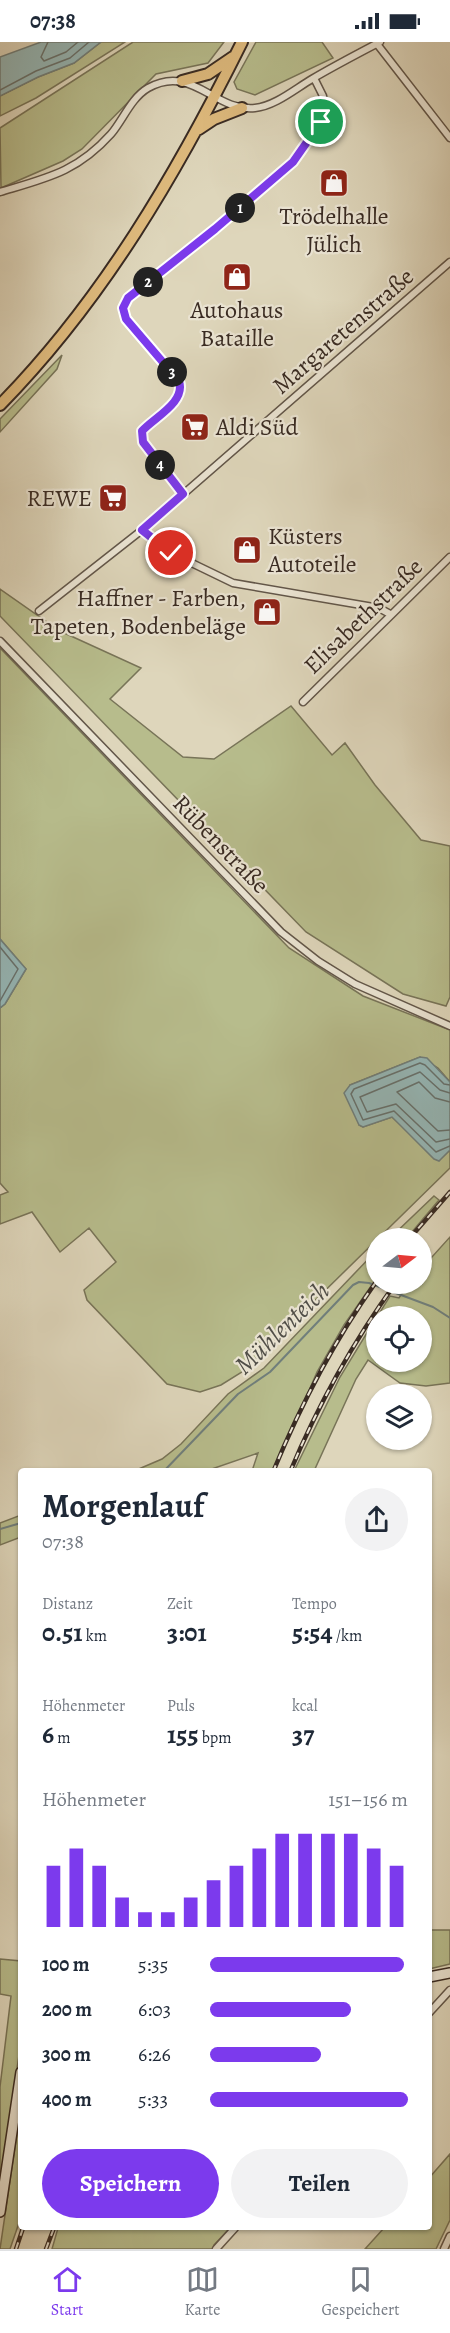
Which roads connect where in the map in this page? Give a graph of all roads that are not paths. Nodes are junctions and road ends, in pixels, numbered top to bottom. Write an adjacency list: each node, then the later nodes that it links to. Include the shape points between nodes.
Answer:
1 (242, 42): 3 (main road)
2 (378, 43): 4 (street); 9 (street)
3 (235, 55): 5 (main road, via 208,74); 6 (main road)
4 (314, 78): 7 (street, via 268,104); 13 (street, via 323,96 321,122 293,162 128,298 123,308 126,319 179,381 182,390 142,431 143,442)
5 (182, 81): 6 (street); 10 (street, via 167,81 148,89 83,162 56,175)
6 (214, 96): 7 (street); 8 (main road)
7 (242, 108): 8 (main road, via 214,119)
8 (194, 133): 12 (main road, via 104,282 70,328)
9 (450, 138)
10 (0, 192)
11 (450, 262): 13 (street, Margaretenstraße)
12 (0, 405)
13 (183, 494): 14 (street, Margaretenstraße)
14 (142, 530): 16 (street, Margaretenstraße); 17 (street, via 171,553 232,583 379,608)
15 (450, 557): 17 (street, Elisabethstraße)
16 (39, 611)
17 (390, 614): 19 (street, Elisabethstraße)
18 (0, 641): 20 (street, Rübenstraße, via 281,932 355,984)
19 (303, 702)
20 (450, 1026)
21 (450, 1973): 22 (main road)
22 (432, 1976)
23 (450, 1990): 24 (street)
24 (432, 2010)
25 (18, 2092): 26 (main road)
26 (0, 2212)
27 (233, 2230): 29 (street)
28 (450, 2236): 30 (street)
29 (216, 2249)
30 (444, 2249)

